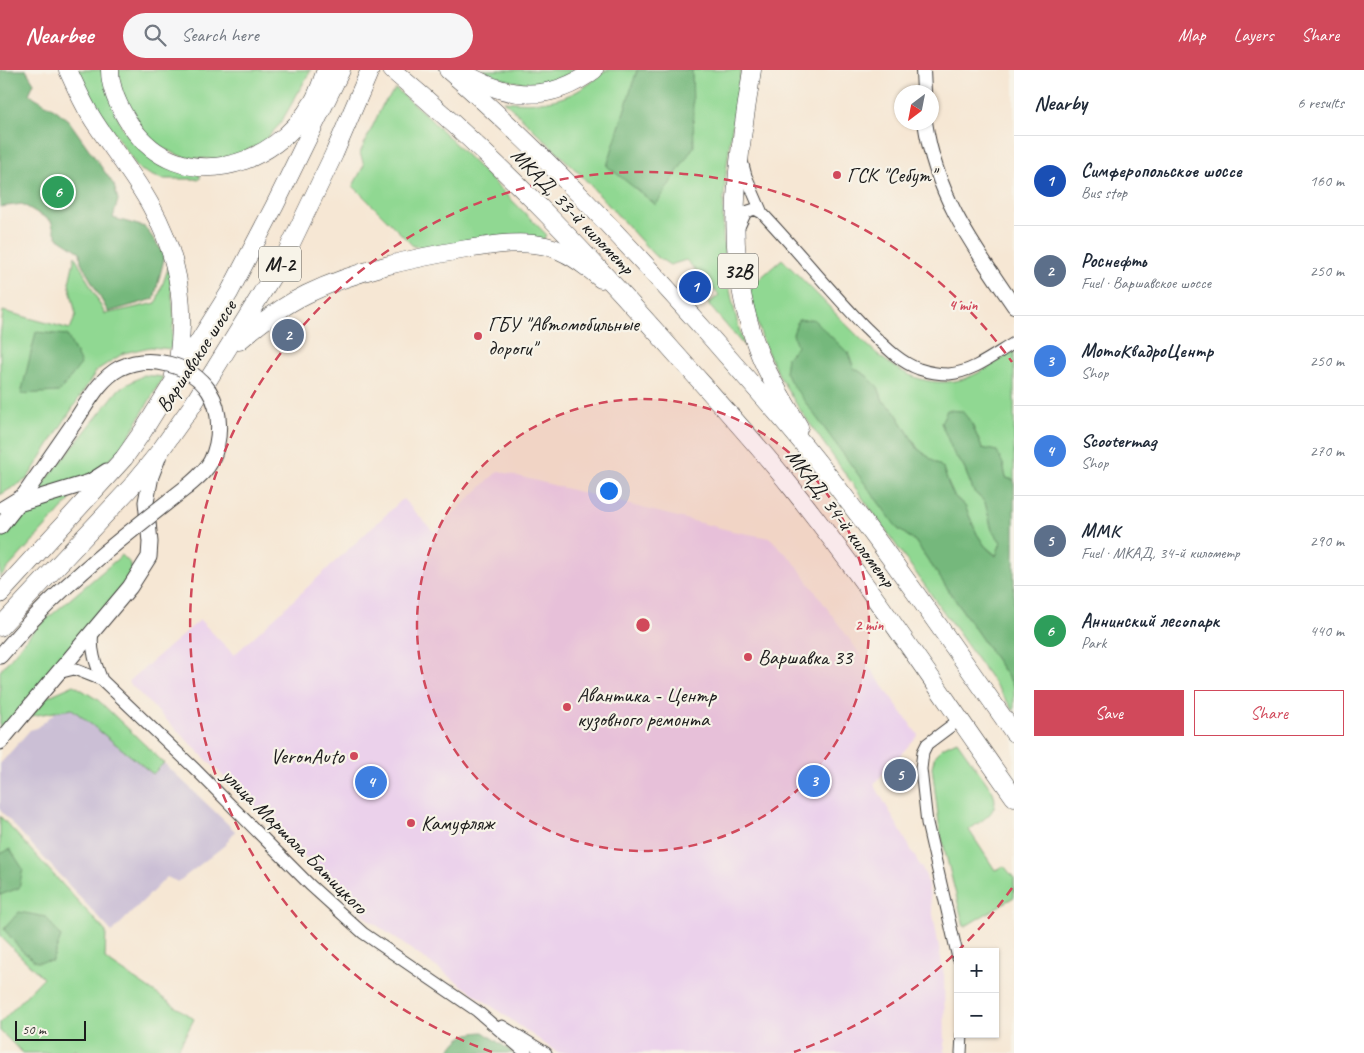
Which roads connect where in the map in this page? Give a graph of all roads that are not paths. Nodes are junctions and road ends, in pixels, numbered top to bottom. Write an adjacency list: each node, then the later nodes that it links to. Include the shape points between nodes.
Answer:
1 (55, 70): 15 (main road)
2 (68, 70): 15 (main road)
3 (110, 70): 14 (main road, via 116,98 140,139 158,154 180,164 203,168 226,167 266,151 297,123)
4 (326, 70): 14 (main road)
5 (341, 70): 18 (main road, Варшавское шоссе / М-2)
6 (392, 70): 22 (main road, МКАД, 33-й километр, via 523,189)
7 (448, 70): 25 (main road, МКАД, 33-й километр, via 516,131 588,203)
8 (460, 70): 9 (main road, via 488,86 507,92 544,94 578,82)
9 (594, 70)
10 (752, 70): 17 (main road, 32B)
11 (924, 70): 13 (street)
12 (367, 78): 24 (main road, Варшавское шоссе / М-2, via 286,254)
13 (924, 85)
14 (313, 102): 18 (main road)
15 (98, 127): 26 (main road, via 151,205 173,258 181,315 176,369)
16 (926, 130): 21 (street, via 936,171 958,222)
17 (740, 152): 19 (street); 20 (main road, 32B)
18 (287, 181): 26 (main road, Варшавское шоссе / М-2, via 229,293)
19 (762, 213): 20 (street, via 755,209 746,212); 23 (street, via 835,297 879,341 918,369 950,374 980,364)
20 (734, 239): 32 (main road, 32B, via 741,289 758,350 803,434)
21 (1014, 306)
22 (639, 312): 24 (main road, via 562,251 546,246 507,244 438,254 358,273 286,306); 27 (main road, МКАД, 33-й километр)
23 (1014, 343)
24 (227, 351): 28 (main road, Варшавское шоссе / М-2)
25 (739, 370): 32 (main road, МКАД, 34-й километр)
26 (168, 393): 29 (main road, Варшавское шоссе)
27 (712, 394): 40 (main road, МКАД, 34-й километр, via 791,487)
28 (160, 451): 35 (main road, Варшавское шоссе, via 131,487); 36 (main road, via 146,502 149,557 130,587)
29 (124, 458): 30 (main road, via 90,482); 34 (main road, Варшавское шоссе)
30 (22, 498): 31 (street); 33 (main road); 37 (main road, bridge, via 106,378 120,368 142,362 162,362 195,377 209,391 219,423 212,460 204,472 84,569)
31 (0, 508)
32 (854, 508): 41 (main road, МКАД, 34-й километр)
33 (0, 527)
34 (0, 594)
35 (0, 627)
36 (93, 632): 38 (main road); 39 (street, улица Маршала Батицкого, via 94,660)
37 (0, 656)
38 (58, 673): 39 (street, улица Маршала Батицкого, via 74,669); 42 (main road)
39 (102, 680): 45 (street, улица Маршала Батицкого, via 347,920)
40 (960, 720): 43 (main road, МКАД, 34-й километр); 44 (street, via 928,744 922,752 921,769 927,823)
41 (1014, 733)
42 (0, 742)
43 (1014, 797)
44 (956, 948)
45 (477, 1011): 47 (street, улица Маршала Батицкого); 48 (street, улица Маршала Батицкого)
46 (962, 1038): 49 (street)
47 (526, 1053)
48 (546, 1053)
49 (962, 1053)

